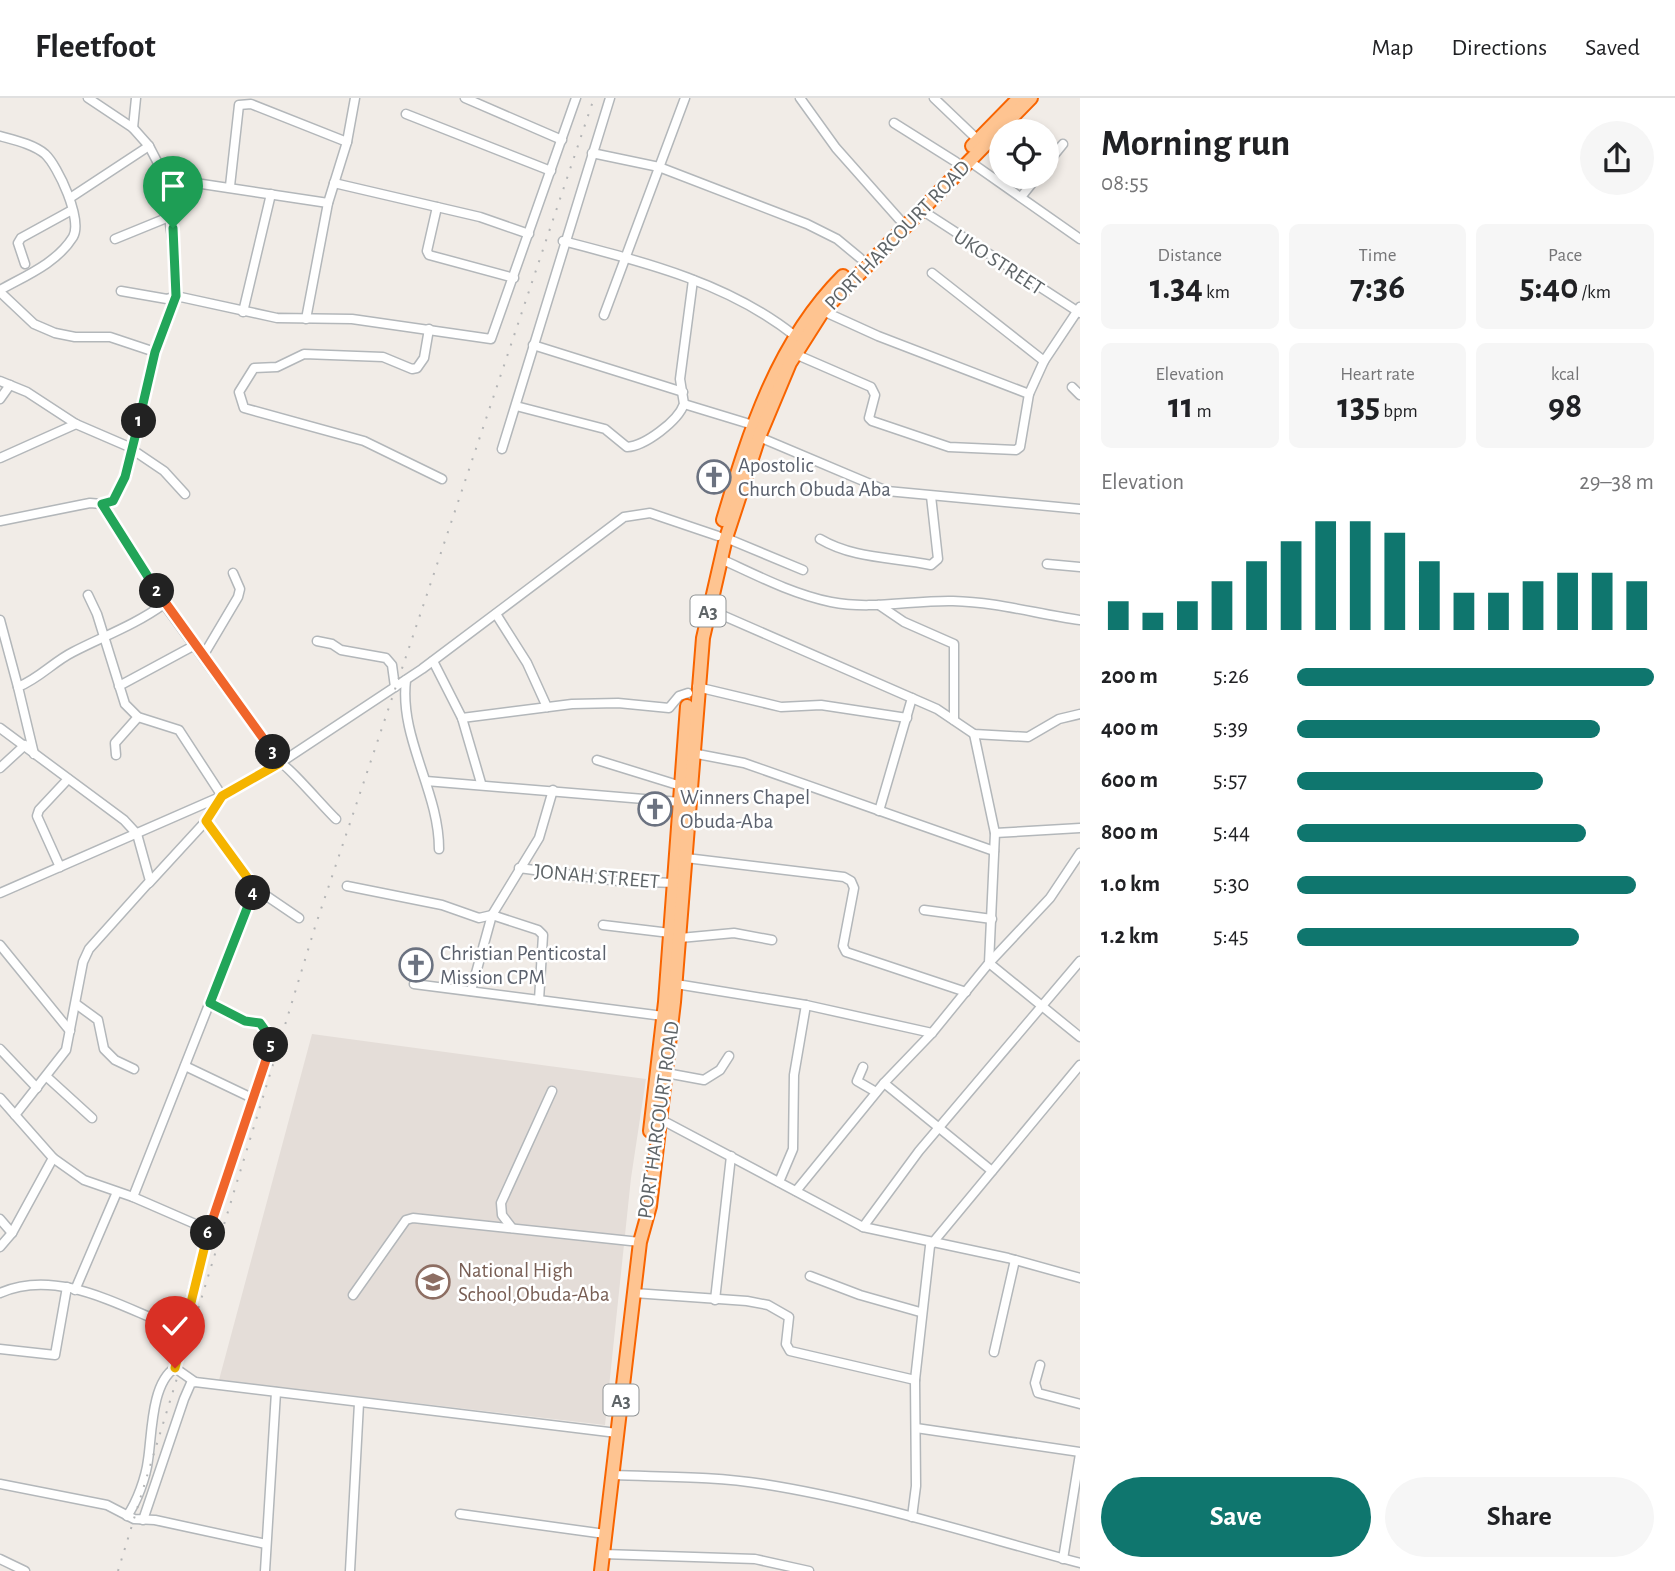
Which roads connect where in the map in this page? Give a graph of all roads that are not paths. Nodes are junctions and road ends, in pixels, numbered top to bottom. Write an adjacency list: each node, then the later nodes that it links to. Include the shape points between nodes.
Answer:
1 (88, 98): 15 (street)
2 (136, 98): 15 (street)
3 (355, 98): 19 (street)
4 (465, 98): 17 (street)
5 (576, 98): 17 (street)
6 (610, 98): 23 (street)
7 (685, 98): 25 (street)
8 (800, 98): 39 (street, via 836,148)
9 (934, 98): 18 (street)
10 (1019, 98): 12 (highway, PORT HARCOURT ROAD / A3)
11 (1031, 98): 12 (highway, PORT HARCOURT ROAD / A3)
12 (1010, 113): 18 (highway, PORT HARCOURT ROAD / A3); 24 (highway, PORT HARCOURT ROAD / A3)
13 (405, 114): 26 (street)
14 (894, 122): 24 (street)
15 (133, 128): 21 (street)
16 (0, 135): 33 (street, via 44,153)
17 (562, 140): 26 (street)
18 (978, 140): 24 (highway, PORT HARCOURT ROAD / A3)
19 (347, 142): 28 (street); 29 (street, via 251,104 239,105)
20 (1063, 144): 22 (street)
21 (149, 146): 27 (street); 33 (street)
22 (1059, 149)
23 (592, 153): 25 (street); 43 (street)
24 (962, 161): 32 (street); 36 (highway, PORT HARCOURT ROAD / A3); 39 (highway, PORT HARCOURT ROAD / A3)
25 (659, 167): 44 (street); 45 (street, via 807,224 837,239)
26 (551, 171): 40 (street)
27 (162, 172): 29 (street, via 182,181); 38 (street)
28 (334, 183): 34 (street); 35 (street)
29 (230, 186): 31 (street)
30 (1027, 189): 32 (street)
31 (271, 194): 34 (street); 55 (street)
32 (1021, 197): 42 (street)
33 (70, 198): 37 (street)
34 (328, 202): 57 (street)
35 (437, 207): 40 (street); 48 (street, via 429,255)
36 (920, 209): 53 (street, UKO STREET); 54 (highway, PORT HARCOURT ROAD / A3)
37 (72, 210): 46 (street, via 21,238 18,243); 50 (street, via 75,231 57,255)
38 (169, 217): 41 (street); 52 (street)
39 (899, 219): 45 (highway, PORT HARCOURT ROAD / A3)
40 (529, 234): 48 (street)
41 (115, 239)
42 (1080, 239)
43 (563, 241): 44 (street); 60 (street)
44 (625, 257): 49 (street); 56 (street)
45 (860, 258): 59 (highway, PORT HARCOURT ROAD / A3, via 823,296)
46 (25, 264)
47 (932, 273): 63 (street)
48 (514, 278): 58 (street, via 491,339)
49 (693, 280): 59 (street, via 730,295); 67 (street, via 686,311)
50 (0, 291): 61 (street, via 34,324 55,333 110,337)
51 (121, 291): 52 (street, via 167,299)
52 (176, 296): 55 (street); 61 (street)
53 (1079, 310): 63 (street)
54 (823, 311): 62 (highway, PORT HARCOURT ROAD / A3); 68 (street)
55 (243, 312): 57 (street)
56 (604, 315)
57 (306, 319): 58 (street, via 352,319)
58 (429, 329): 78 (street, via 424,358 417,368 383,357 304,354 277,367 254,368 239,392 244,408 364,441)
59 (795, 336): 74 (highway, PORT HARCOURT ROAD / A3)
60 (533, 345): 67 (street); 72 (street)
61 (155, 352): 76 (street)
62 (795, 354): 68 (street, via 871,387 875,395 872,421 949,447 1018,449); 74 (highway, PORT HARCOURT ROAD / A3)
63 (1044, 361): 68 (street)
64 (0, 381): 65 (street)
65 (10, 385): 70 (street); 73 (street)
66 (1072, 387): 69 (street)
67 (683, 392): 71 (street)
68 (1028, 394)
69 (1080, 395)
70 (0, 399)
71 (684, 404): 72 (street, via 673,420 632,447 605,429); 74 (street)
72 (516, 405): 75 (street)
73 (76, 424): 76 (street); 77 (street)
74 (756, 431): 80 (street, via 873,487); 84 (highway, PORT HARCOURT ROAD / A3)
75 (502, 449)
76 (132, 450): 79 (street, via 164,471); 81 (street, via 117,496)
77 (0, 458)
78 (442, 479)
79 (185, 494)
80 (931, 496): 82 (street); 85 (street, via 938,559 931,565 863,555)
81 (102, 504): 83 (street); 93 (street)
82 (1080, 509)
83 (0, 521)
84 (722, 537): 86 (highway, PORT HARCOURT ROAD / A3); 89 (street); 91 (highway, PORT HARCOURT ROAD / A3); 96 (street, via 650,513 624,517)
85 (820, 539)
86 (721, 559): 91 (highway, PORT HARCOURT ROAD / A3); 94 (street, via 782,587 830,602)
87 (1046, 564): 88 (street)
88 (1080, 567)
89 (803, 569)
90 (233, 573): 102 (street, via 240,589 238,597)
91 (711, 581): 95 (highway, PORT HARCOURT ROAD / A3); 108 (highway, PORT HARCOURT ROAD / A3, via 695,636)
92 (88, 595): 99 (street)
93 (164, 604): 99 (street); 101 (street)
94 (879, 605): 98 (street, via 988,603); 115 (street, via 904,622 954,644)
95 (708, 609): 108 (highway, PORT HARCOURT ROAD / A3); 109 (street)
96 (496, 614): 103 (street); 110 (street, via 520,650)
97 (0, 620): 106 (street)
98 (1080, 620)
99 (104, 639): 105 (street); 106 (street, via 72,652)
100 (317, 641): 107 (street, via 386,658 395,673)
101 (195, 645): 102 (street); 105 (street)
102 (203, 656): 123 (street)
103 (433, 661): 104 (street); 113 (street)
104 (406, 680): 107 (street); 126 (street, via 408,722)
105 (119, 686): 112 (street, via 125,704)
106 (18, 687): 120 (street)
107 (394, 687): 123 (street)
108 (693, 690): 110 (street, via 669,708 618,703); 114 (street, via 781,707 821,705); 119 (highway, PORT HARCOURT ROAD / A3); 128 (highway, PORT HARCOURT ROAD / A3)
109 (912, 698): 114 (street); 115 (street)
110 (547, 707): 113 (street)
111 (1080, 714): 117 (street, via 1059,719 1028,737)
112 (138, 717): 121 (street, via 115,743); 130 (street, via 179,730)
113 (462, 718): 127 (street)
114 (907, 718): 132 (street)
115 (954, 720): 117 (street)
116 (0, 728): 118 (street)
117 (974, 734): 136 (street)
118 (25, 745): 120 (street); 124 (street)
119 (692, 753): 132 (street, via 744,763); 141 (highway, PORT HARCOURT ROAD / A3)
120 (34, 754): 125 (street)
121 (116, 755)
122 (597, 760): 128 (street)
123 (280, 763): 130 (street); 133 (street, via 288,765)
124 (0, 768)
125 (68, 779): 137 (street, via 110,808); 142 (street, via 38,810 37,817)
126 (426, 781): 127 (street); 138 (street, via 438,824)
127 (481, 783): 129 (street)
128 (681, 786): 131 (highway, PORT HARCOURT ROAD / A3)
129 (553, 790): 131 (street); 143 (street, via 539,838)
130 (222, 796): 134 (street); 137 (street)
131 (680, 802): 145 (highway, PORT HARCOURT ROAD / A3)
132 (879, 811): 139 (street)
133 (336, 819)
134 (206, 821): 144 (street); 147 (street)
135 (1080, 828): 136 (street)
136 (995, 833): 139 (street)
137 (137, 834): 142 (street); 144 (street)
138 (439, 849)
139 (994, 851): 152 (street)
140 (1080, 853): 158 (street, via 1050,898)
141 (686, 858): 154 (highway, PORT HARCOURT ROAD / A3); 162 (street, via 844,877 854,888 843,946 846,952)
142 (60, 867): 148 (street)
143 (519, 868): 145 (street, JONAH STREET, via 592,879); 150 (street)
144 (149, 883): 165 (street, via 89,949)
145 (675, 883): 154 (highway, PORT HARCOURT ROAD / A3)
146 (347, 886): 150 (street, via 442,905 479,918)
147 (255, 888): 151 (street); 164 (street)
148 (0, 893)
149 (924, 910): 152 (street)
150 (492, 915): 161 (street); 163 (street, via 542,932)
151 (299, 918)
152 (992, 919): 158 (street)
153 (603, 925): 154 (street)
154 (675, 935): 155 (street, via 734,933); 160 (highway, PORT HARCOURT ROAD / A3); 168 (highway, PORT HARCOURT ROAD / A3)
155 (772, 940)
156 (0, 945): 169 (street)
157 (1080, 961): 167 (street)
158 (989, 963): 162 (street); 167 (street)
159 (414, 984): 161 (street)
160 (676, 984): 166 (street); 178 (highway, PORT HARCOURT ROAD / A3)
161 (471, 991): 163 (street)
162 (966, 992): 170 (street)
163 (538, 1000): 168 (street)
164 (210, 1003): 175 (street); 185 (street, via 245,1021 260,1023 270,1037 269,1054)
165 (76, 1004): 169 (street); 177 (street, via 98,1020 104,1049)
166 (806, 1005): 170 (street); 193 (street, via 794,1075 794,1138)
167 (1042, 1007): 171 (street); 189 (street)
168 (663, 1016): 200 (highway, PORT HARCOURT ROAD / A3)
169 (70, 1031): 179 (street, via 66,1050)
170 (932, 1032): 180 (street)
171 (1080, 1037)
172 (0, 1049): 181 (street)
173 (729, 1056): 178 (street, via 720,1070 704,1080)
174 (1080, 1065): 192 (street)
175 (185, 1066): 185 (street); 196 (street)
176 (863, 1067): 183 (street, via 857,1081)
177 (134, 1069)
178 (666, 1073): 188 (highway, PORT HARCOURT ROAD / A3)
179 (47, 1077): 181 (street); 187 (street)
180 (884, 1083): 183 (street); 189 (street)
181 (37, 1088): 186 (street)
182 (552, 1091): 199 (street, via 501,1203 502,1215)
183 (876, 1092): 194 (street)
184 (0, 1098): 186 (street)
185 (252, 1098): 201 (street)
186 (15, 1115): 191 (street)
187 (92, 1118)
188 (660, 1119): 190 (street); 200 (highway, PORT HARCOURT ROAD / A3)
189 (940, 1128): 192 (street); 198 (street)
190 (731, 1156): 193 (street); 213 (street)
191 (54, 1158): 195 (street, via 84,1180); 202 (street)
192 (992, 1171): 204 (street)
193 (779, 1182): 194 (street)
194 (796, 1191): 198 (street)
195 (117, 1192): 196 (street); 209 (street)
196 (133, 1197): 201 (street)
197 (0, 1219): 202 (street)
198 (863, 1227): 204 (street)
199 (512, 1228): 203 (street); 212 (street, via 413,1217 406,1220)
200 (643, 1229): 203 (highway, A3)
201 (209, 1230): 215 (street)
202 (12, 1233): 205 (street)
203 (640, 1242): 211 (highway, A3)
204 (933, 1242): 206 (street); 214 (street)
205 (0, 1247)
206 (1015, 1260): 208 (street); 217 (street)
207 (810, 1276): 214 (street)
208 (1080, 1278)
209 (71, 1289): 210 (street, via 27,1286); 215 (street); 216 (street, via 55,1355)
210 (0, 1293)
211 (635, 1293): 213 (street); 226 (highway, A3)
212 (353, 1295)
213 (715, 1300): 220 (street, via 760,1303 785,1312 790,1351)
214 (920, 1312): 220 (street)
215 (182, 1330): 219 (street)
216 (0, 1349)
217 (994, 1352)
218 (1040, 1365): 224 (street, via 1035,1383 1038,1393)
219 (175, 1368): 221 (street); 231 (street, via 165,1378 154,1413 148,1461)
220 (915, 1380): 225 (street)
221 (195, 1381): 222 (street); 233 (street, via 184,1399)
222 (276, 1392): 223 (street); 235 (street)
223 (359, 1403): 226 (street); 242 (street)
224 (1080, 1404)
225 (916, 1428): 227 (street); 232 (street)
226 (617, 1433): 228 (highway, A3)
227 (1080, 1453): 238 (street)
228 (613, 1475): 232 (street, via 759,1483); 234 (highway, A3)
229 (0, 1484): 231 (street, via 107,1505)
230 (460, 1514): 234 (street)
231 (127, 1516): 233 (street)
232 (912, 1517): 238 (street)
233 (143, 1520): 235 (street)
234 (605, 1534): 236 (highway, A3)
235 (266, 1544): 241 (street)
236 (603, 1554): 243 (highway, A3); 244 (street, via 755,1559)
237 (0, 1559): 240 (street)
238 (1063, 1559): 239 (street)
239 (1080, 1563)
240 (25, 1571)
241 (265, 1571)
242 (350, 1571)
243 (601, 1571)
244 (809, 1571)

